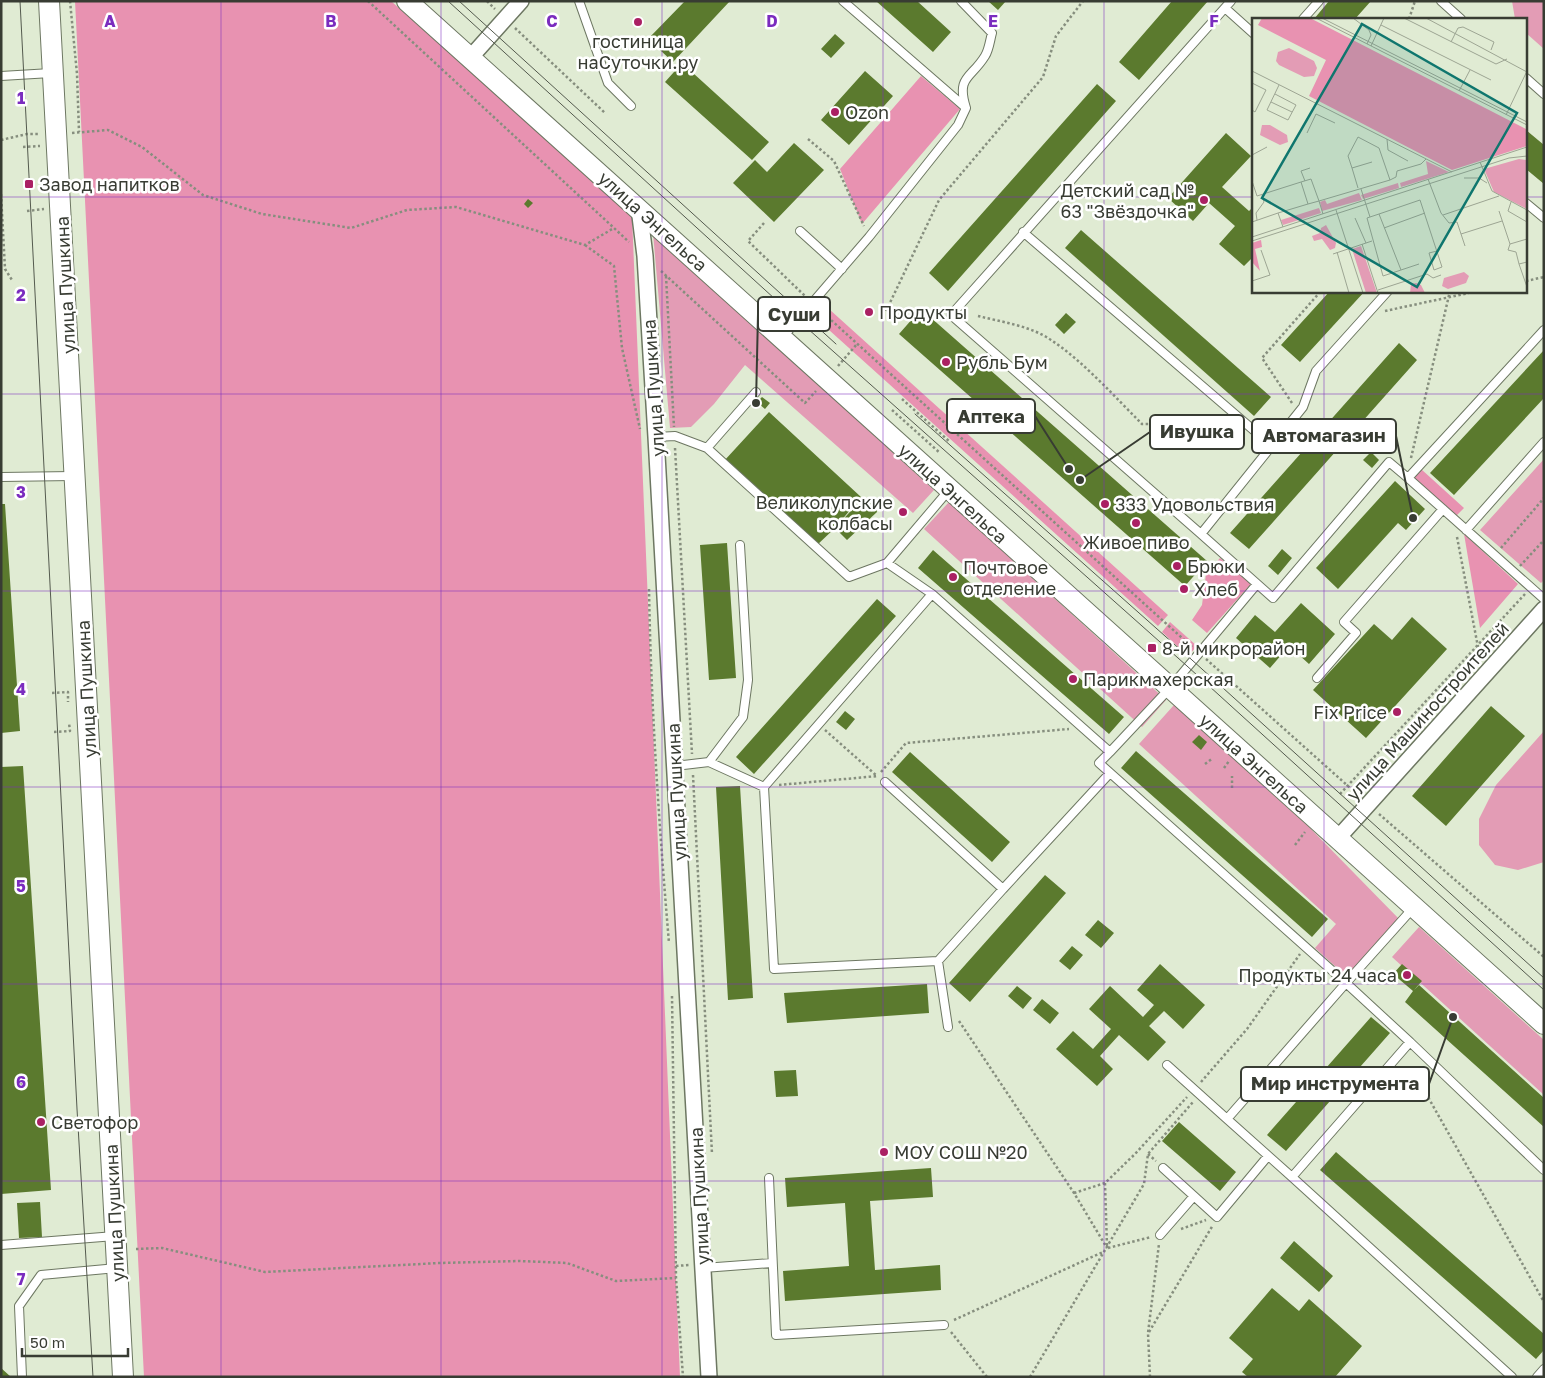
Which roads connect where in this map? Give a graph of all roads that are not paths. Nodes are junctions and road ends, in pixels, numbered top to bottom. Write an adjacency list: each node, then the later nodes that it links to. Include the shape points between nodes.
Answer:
1 (50, 1): 14 (main road, улица Пушкина)
2 (407, 1): 13 (main road, улица Энгельса)
3 (521, 1): 13 (street)
4 (579, 1): 18 (lane, via 608,83)
5 (843, 1): 19 (lane)
6 (961, 1): 19 (lane, via 992,33 986,56 967,77 961,92)
7 (1319, 1): 10 (lane)
8 (1441, 1): 11 (lane)
9 (1228, 4): 12 (lane); 24 (lane)
10 (1304, 18)
11 (1460, 18)
12 (1252, 32)
13 (470, 58): 21 (main road, улица Энгельса)
14 (53, 73): 15 (lane); 34 (main road, улица Пушкина)
15 (1, 76)
16 (1528, 80): 17 (lane)
17 (1544, 94)
18 (631, 106)
19 (966, 108): 25 (lane, via 958,125)
20 (1528, 205): 22 (lane)
21 (639, 208): 28 (main road, улица Энгельса); 30 (street, улица Пушкина)
22 (1544, 218)
23 (800, 231): 25 (lane)
24 (1023, 232): 32 (lane); 40 (lane, via 950,315)
25 (842, 269): 28 (lane)
26 (1387, 292): 32 (lane, via 1316,370 1299,413)
27 (1544, 330): 36 (lane)
28 (782, 338): 37 (main road, улица Энгельса)
29 (756, 392): 33 (lane)
30 (656, 436): 33 (lane, via 675,436); 51 (street, улица Пушкина)
31 (1544, 442): 39 (lane)
32 (1272, 446): 40 (lane)
33 (706, 448): 42 (lane, via 849,577)
34 (75, 476): 35 (lane); 72 (main road, улица Пушкина)
35 (1, 477)
36 (1406, 477): 38 (lane); 43 (lane, via 1389,462 1273,598)
37 (949, 489): 42 (lane); 48 (main road, улица Энгельса)
38 (1443, 509): 39 (lane); 47 (lane, via 1344,622 1356,633)
39 (1466, 530): 45 (lane)
40 (1201, 534): 43 (lane)
41 (740, 545): 50 (lane, via 748,680 743,716)
42 (887, 563): 44 (lane)
43 (1257, 584): 48 (lane)
44 (932, 594): 49 (lane); 54 (lane)
45 (1544, 599)
46 (1544, 609): 55 (street, улица Машиностроителей)
47 (1317, 678)
48 (1170, 688): 49 (lane); 55 (main road, улица Энгельса)
49 (1110, 752): 52 (lane, via 1100,763)
50 (709, 762): 51 (lane); 54 (lane)
51 (675, 766): 75 (street, улица Пушкина)
52 (1110, 773): 56 (lane); 59 (lane)
53 (885, 782): 56 (lane)
54 (764, 787): 58 (lane, via 774,969)
55 (1338, 838): 57 (main road, улица Энгельса)
56 (1003, 889): 58 (lane)
57 (1415, 906): 59 (lane); 60 (main road, улица Энгельса)
58 (938, 961): 61 (lane)
59 (1346, 984): 62 (lane); 64 (lane)
60 (1544, 1024)
61 (948, 1027)
62 (1410, 1042): 67 (lane); 68 (lane)
63 (1167, 1065): 64 (lane)
64 (1227, 1119): 65 (lane)
65 (1268, 1156): 68 (lane); 70 (lane, via 1217,1217)
66 (1163, 1168): 70 (lane)
67 (1544, 1170)
68 (1292, 1176): 82 (lane)
69 (769, 1178): 74 (lane)
70 (1194, 1196): 71 (lane)
71 (1160, 1235)
72 (115, 1236): 73 (lane); 76 (main road, улица Пушкина)
73 (1, 1245)
74 (772, 1264): 75 (lane); 77 (lane, via 776,1335)
75 (700, 1266): 81 (street, улица Пушкина)
76 (117, 1268): 79 (lane, via 41,1275 19,1306); 80 (main road, улица Пушкина)
77 (944, 1325)
78 (1544, 1369): 83 (lane)
79 (22, 1377)
80 (123, 1377)
81 (709, 1377)
82 (1512, 1377)
83 (1537, 1377)

